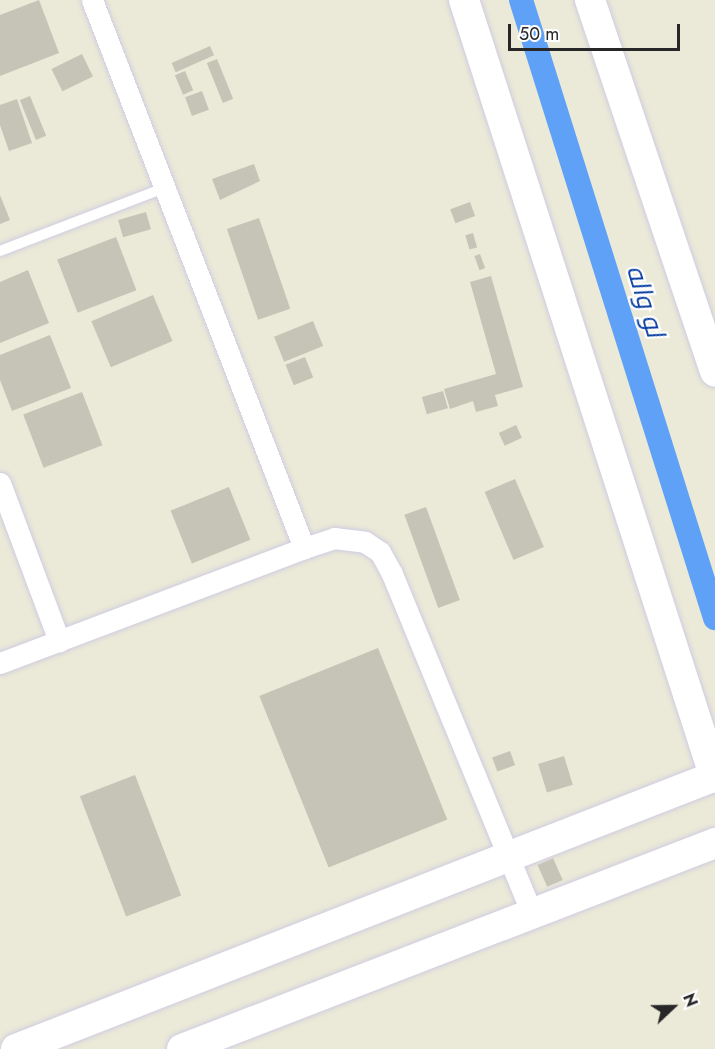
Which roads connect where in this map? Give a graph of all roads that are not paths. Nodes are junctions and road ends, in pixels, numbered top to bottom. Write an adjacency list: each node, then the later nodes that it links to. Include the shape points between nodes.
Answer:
1 (92, 0): 4 (street)
2 (464, 0): 11 (street)
3 (590, 0): 6 (street)
4 (164, 188): 5 (lane); 8 (street)
5 (0, 251)
6 (715, 372)
7 (0, 483): 9 (street)
8 (304, 548): 9 (street); 13 (street, via 334,538 365,542 380,552)
9 (59, 641): 10 (street)
10 (0, 663)
11 (715, 777): 13 (street)
12 (715, 843): 14 (street)
13 (507, 857): 14 (street); 15 (street)
14 (532, 914): 16 (street)
15 (16, 1049)
16 (182, 1049)

